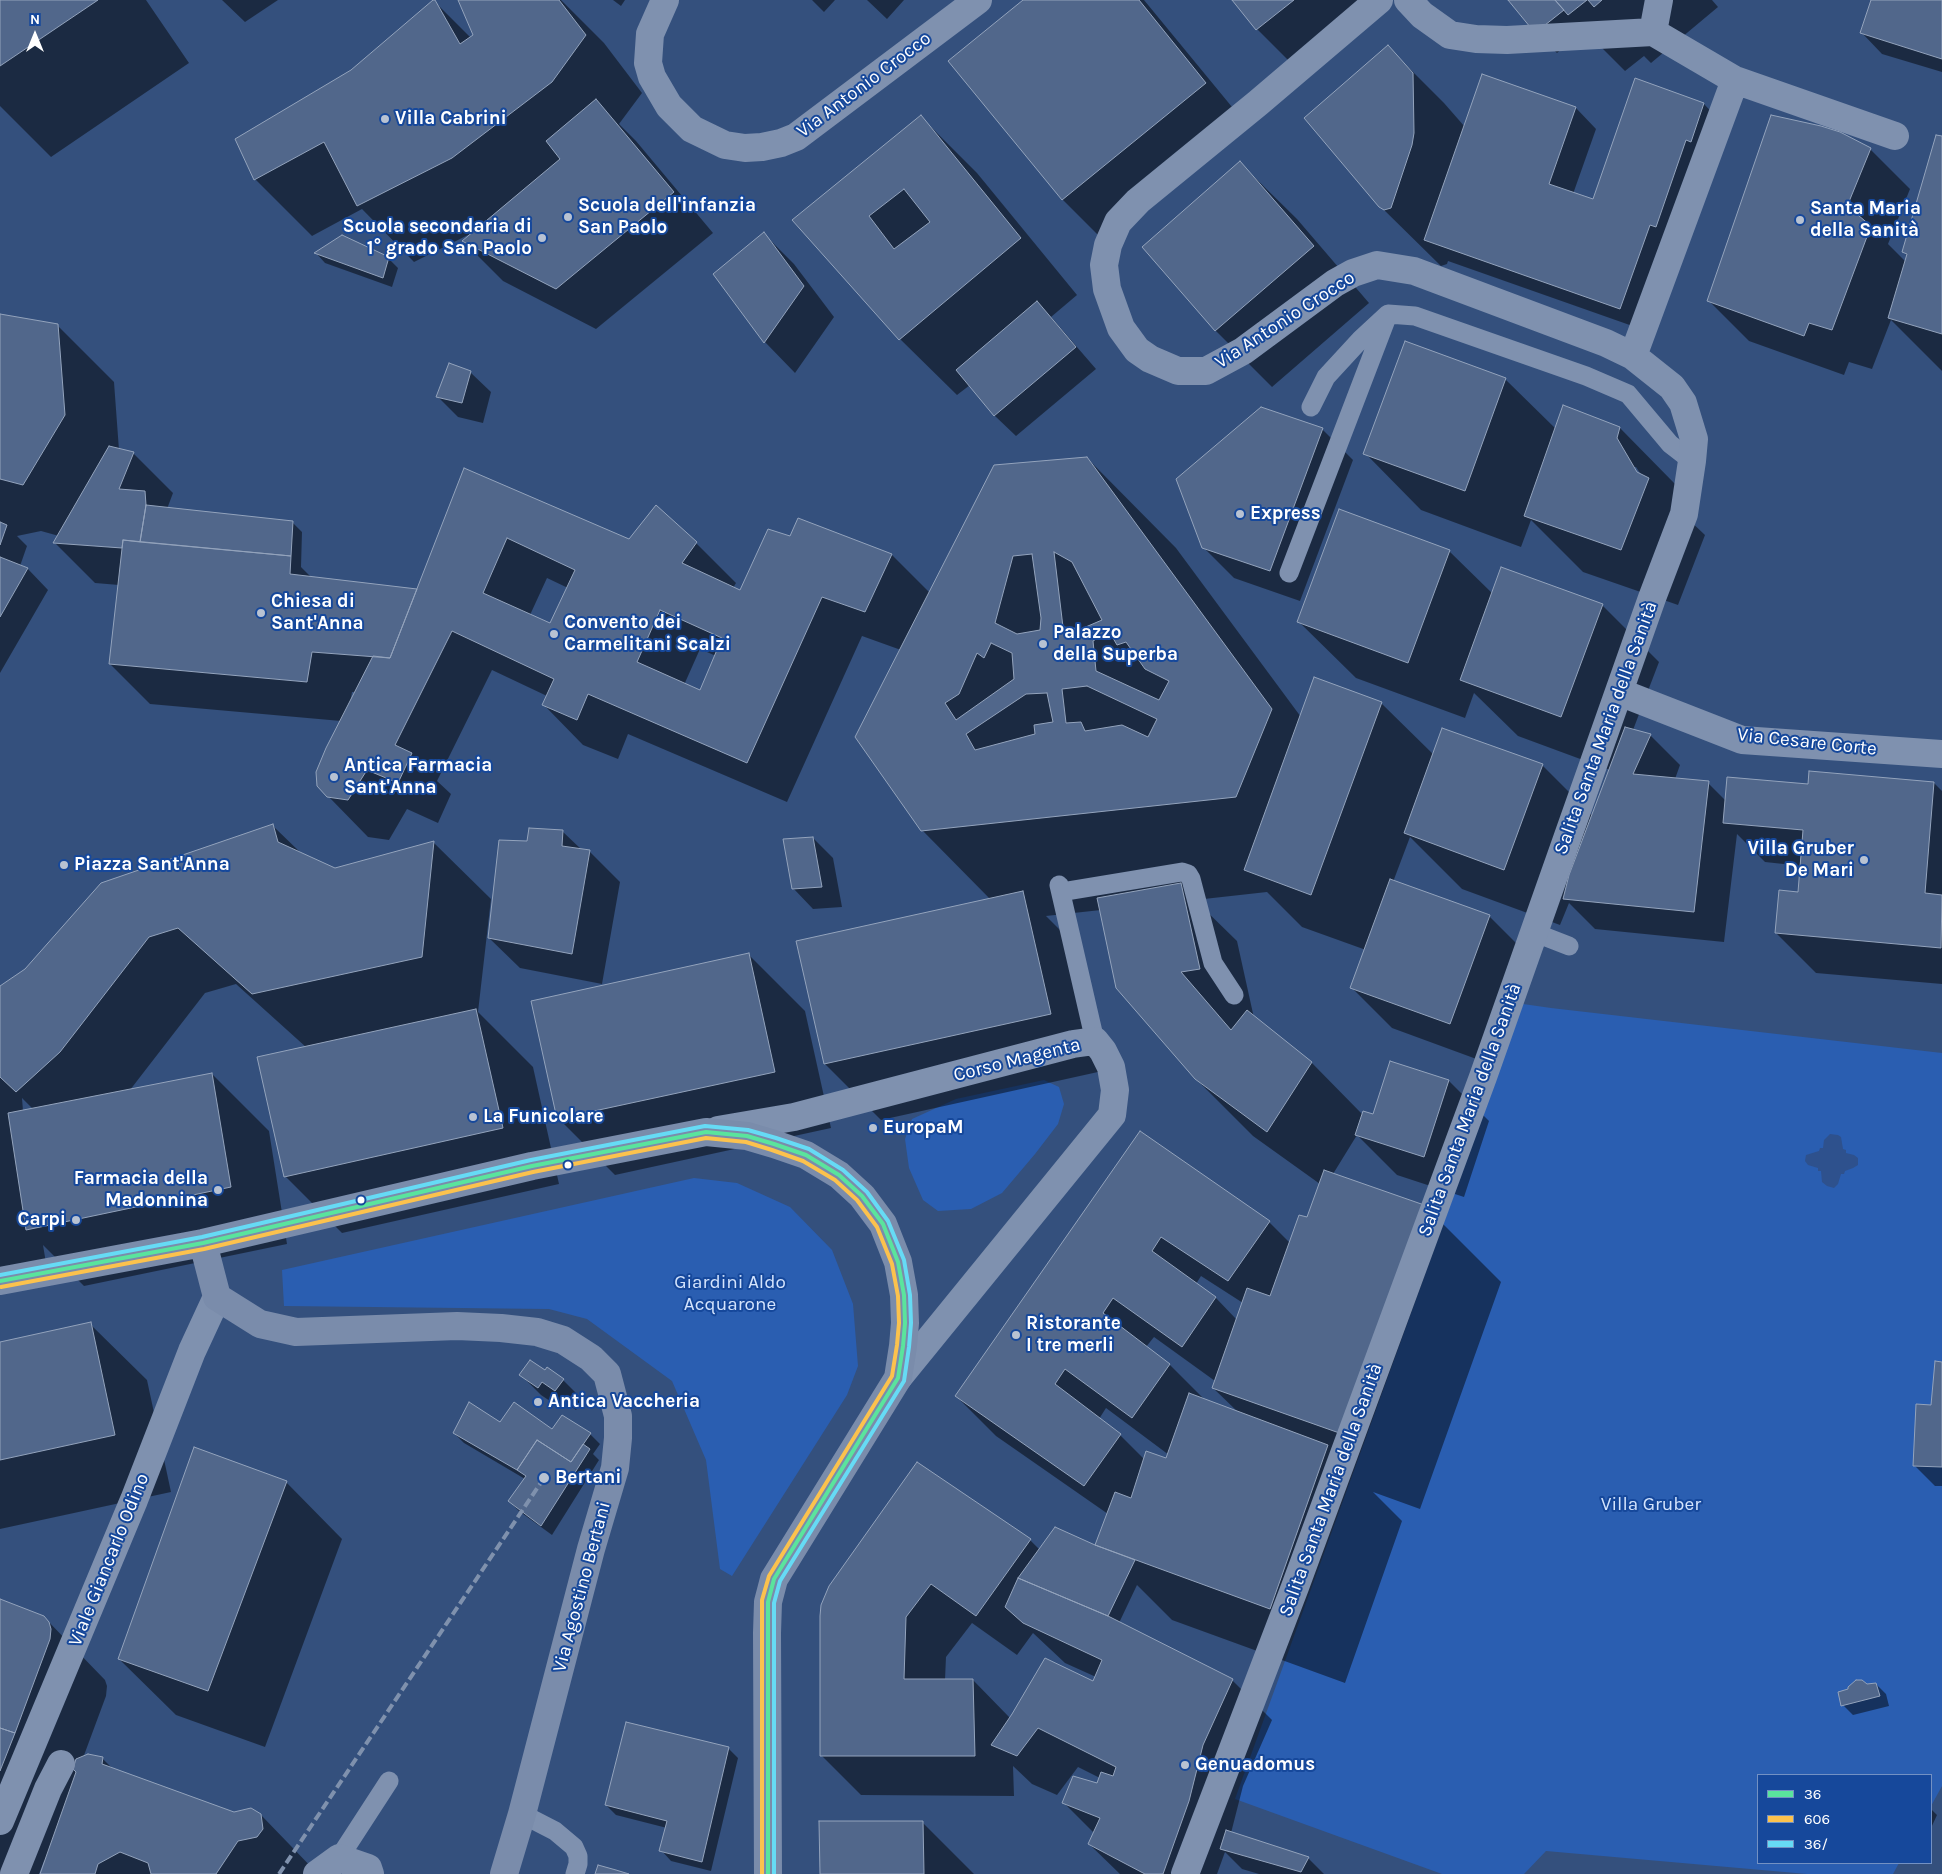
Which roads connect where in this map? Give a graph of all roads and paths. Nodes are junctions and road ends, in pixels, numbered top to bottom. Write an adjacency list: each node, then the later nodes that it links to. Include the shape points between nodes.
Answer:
1 (665, 0): 2 (street, Via Antonio Crocco, via 650,34 648,63 652,77 669,106 692,129 725,145 745,148 781,143 796,137)
2 (978, 0)
3 (1379, 0): 10 (street, Via Antonio Crocco, via 1138,201 1118,222 1104,265 1106,289 1112,307 1137,350 1178,371 1206,371 1243,352 1335,283 1377,265 1414,272 1606,342)
4 (1408, 0): 6 (street, via 1422,16 1450,35 1476,39)
5 (1659, 0): 6 (street)
6 (1652, 32): 7 (street)
7 (1735, 80): 8 (street); 10 (street)
8 (1895, 136)
9 (1388, 314): 11 (lane, via 1326,377); 12 (lane, via 1415,316 1628,394 1670,444); 13 (lane)
10 (1633, 356): 12 (street, Salita Santa Maria della Sanità, via 1672,387 1683,403 1694,439)
11 (1311, 407)
12 (1692, 461): 14 (street, Salita Santa Maria della Sanità, via 1684,514)
13 (1289, 573)
14 (1619, 692): 15 (street, Via Cesare Corte, via 1742,740); 16 (street, Salita Santa Maria della Sanità)
15 (1942, 754)
16 (1533, 932): 17 (lane); 36 (street, Salita Santa Maria della Sanità, via 1477,1096)
17 (1569, 946)
18 (1234, 995): 19 (lane, via 1213,963 1188,874 1182,872 1060,889)
19 (1095, 1041): 20 (street, Corso Magenta, via 794,1117); 24 (street, Corso Magenta, via 1111,1067 1115,1090 1112,1115)
20 (706, 1132): 21 (street, Corso Magenta, via 532,1166); 24 (street, Corso Magenta, via 747,1136 806,1155 840,1175 862,1196 883,1224 898,1262 905,1323)
21 (203, 1243): 22 (street, Corso Magenta); 23 (street)
22 (0, 1281)
23 (217, 1298): 27 (street, Via Agostino Bertani, via 260,1324 296,1332 457,1326 537,1332 569,1343 591,1358 606,1374 618,1416 615,1468); 28 (street, Viale Giancarlo Odino, via 192,1351 134,1500)
24 (898, 1378): 35 (street, Corso Magenta, via 774,1579 768,1602 767,1633)
25 (60, 1764): 30 (street)
26 (389, 1781): 29 (lane)
27 (522, 1814): 33 (street, Via Agostino Bertani); 34 (lane, via 555,1831 574,1848 578,1856)
28 (0, 1821)
29 (340, 1858): 31 (street); 32 (street, via 368,1868)
30 (14, 1874)
31 (317, 1874)
32 (370, 1874)
33 (504, 1874)
34 (575, 1874)
35 (768, 1874)
36 (1185, 1874)

